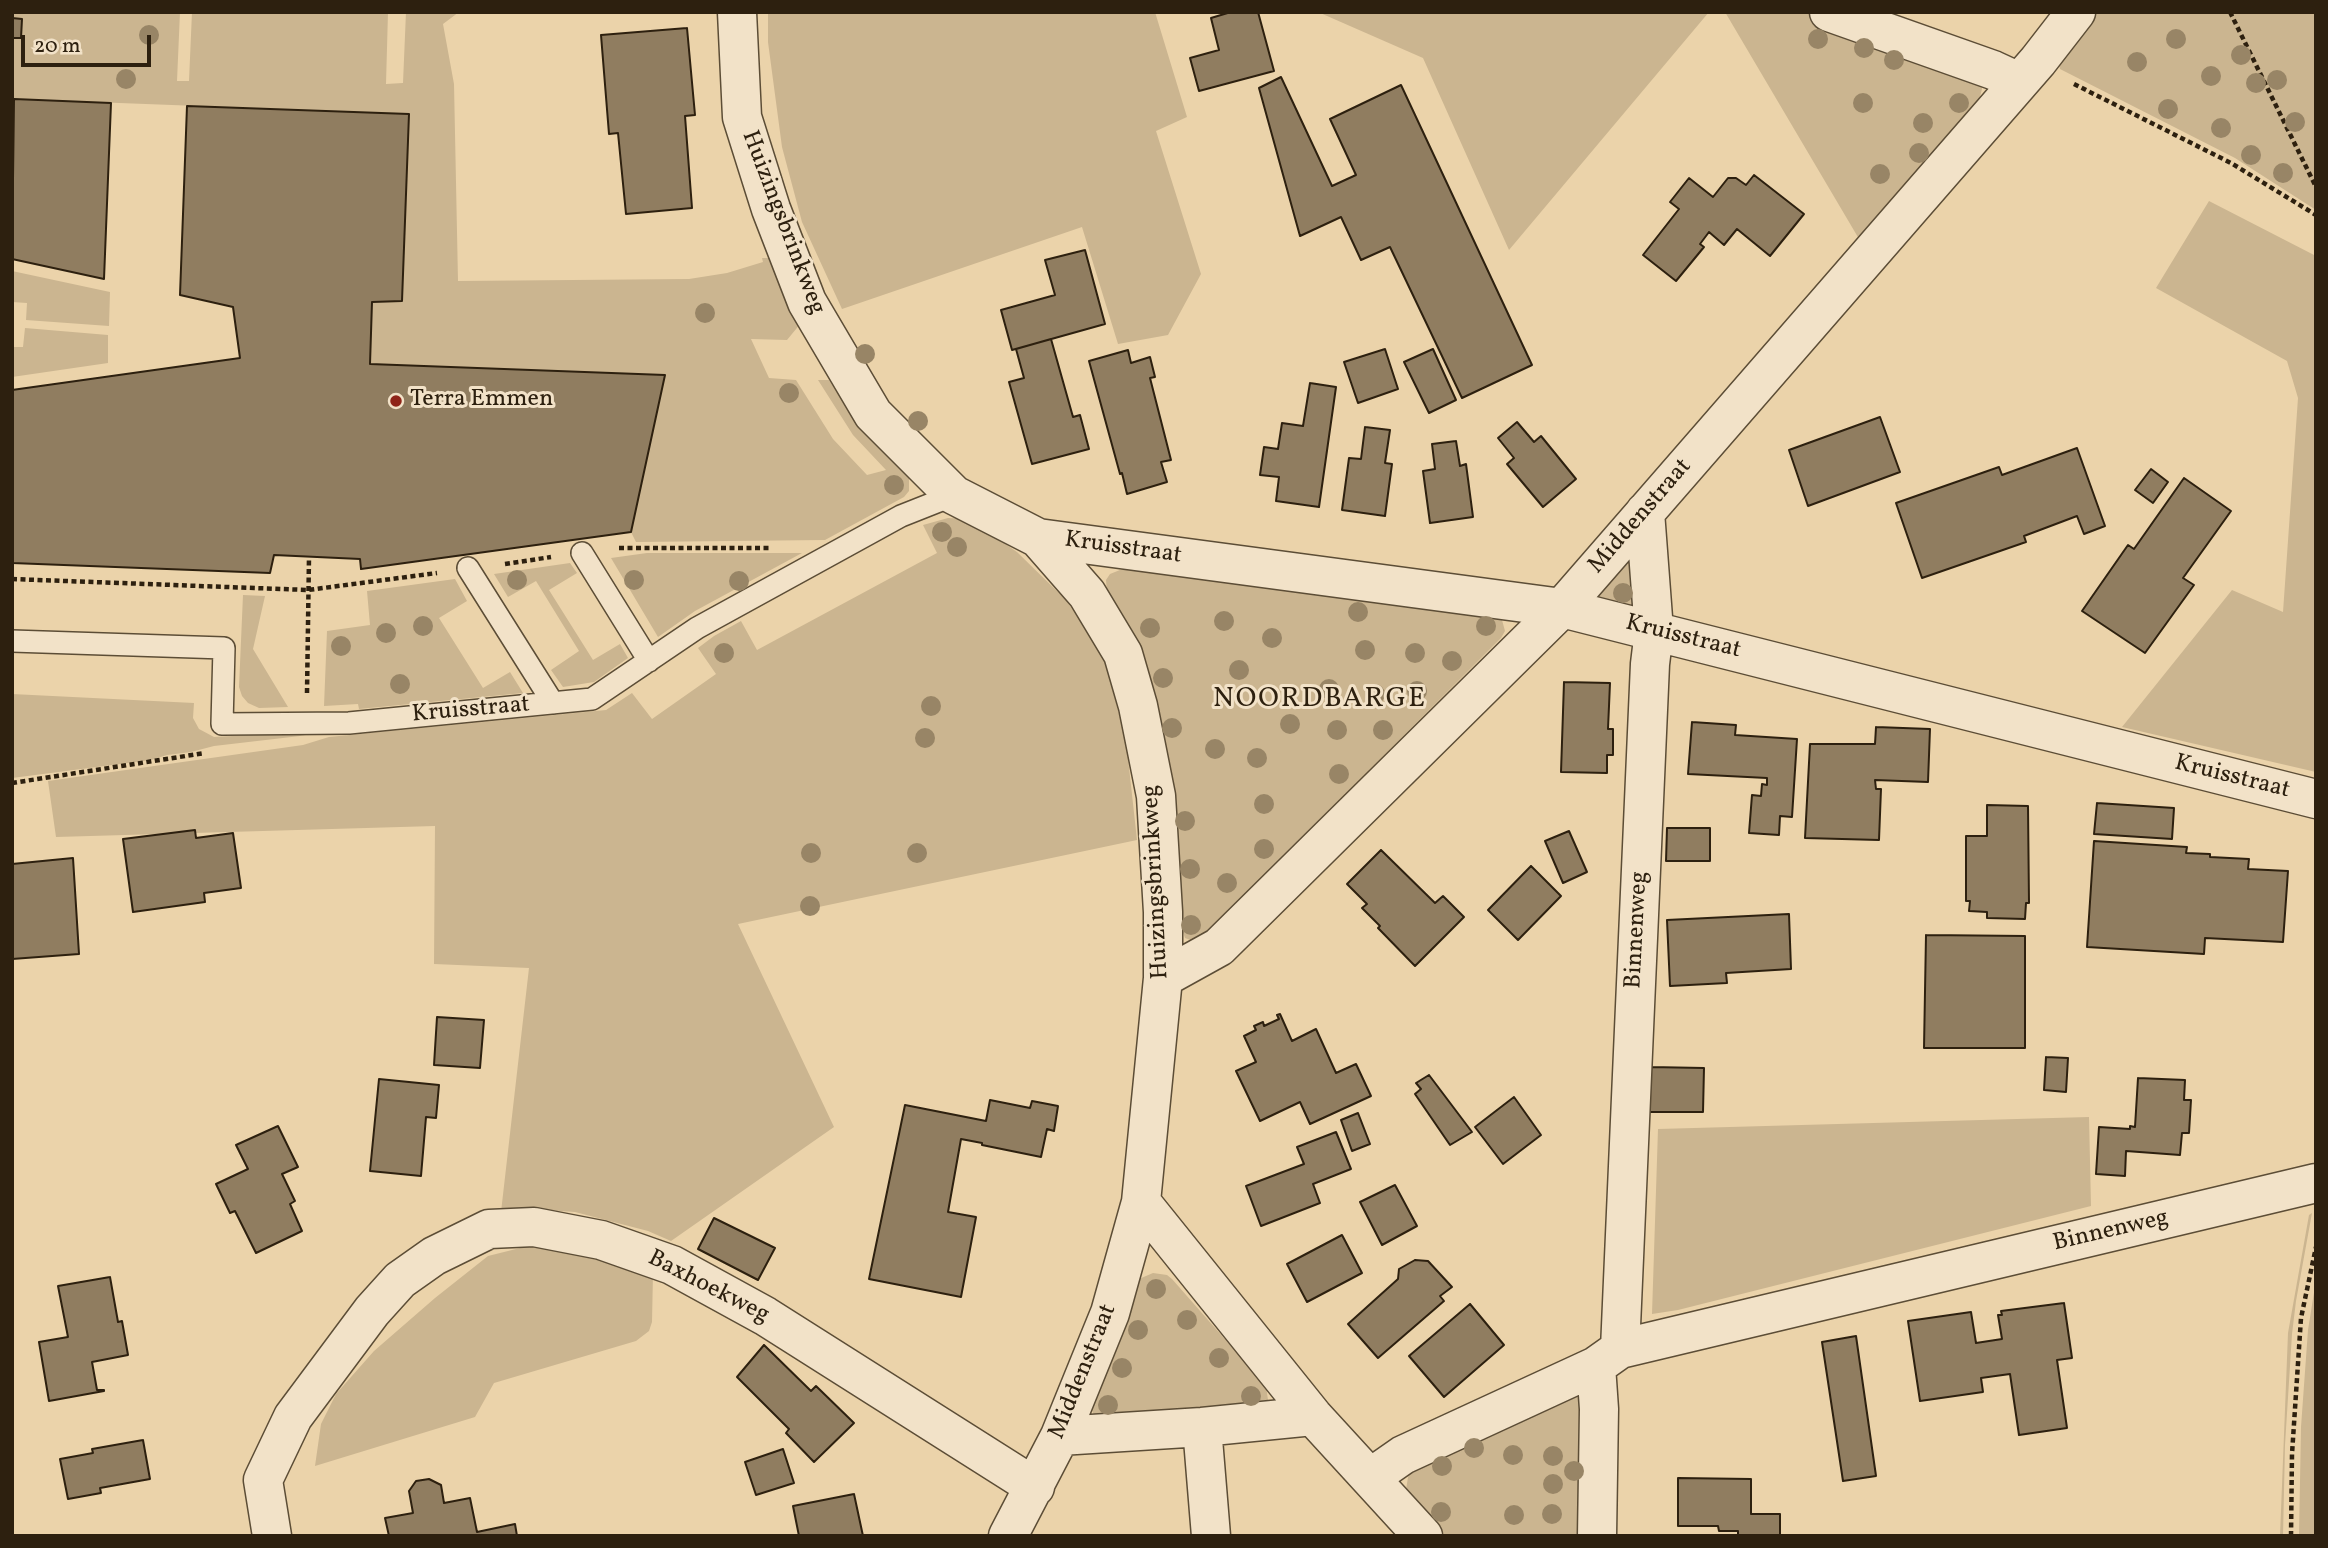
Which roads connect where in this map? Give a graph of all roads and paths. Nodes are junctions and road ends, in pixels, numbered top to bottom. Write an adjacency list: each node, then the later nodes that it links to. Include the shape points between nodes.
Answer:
1 (737, 12): 8 (street, Huizingsbrinkweg, via 742,117 807,302 873,414)
2 (1829, 12): 5 (street, via 1993,70)
3 (2076, 12): 5 (street, Middenstraat)
4 (2230, 12): 6 (path)
5 (2028, 71): 7 (path, via 2053,74 2231,163); 9 (street, Middenstraat)
6 (2316, 187)
7 (2316, 215)
8 (954, 495): 10 (street, Huizingsbrinkweg); 12 (lane, Kruisstraat, via 901,516)
9 (1645, 512): 17 (street, Middenstraat); 18 (street, Binnenweg)
10 (1038, 538): 17 (street, Kruisstraat); 26 (street, Huizingsbrinkweg, via 1087,594 1123,654 1138,706 1156,796)
11 (582, 553): 12 (path, via 618,548 819,547); 14 (path); 20 (lane)
12 (830, 555): 20 (lane, Kruisstraat, via 697,628)
13 (309, 557): 16 (path)
14 (468, 568): 16 (path); 21 (lane)
15 (12, 579): 16 (path)
16 (308, 590): 22 (path)
17 (1562, 608): 18 (street, Kruisstraat); 26 (street, Middenstraat, via 1219,947)
18 (1654, 631): 25 (street, Kruisstraat); 30 (street, Binnenweg)
19 (12, 641): 22 (lane, Kruisstraat, via 224,648 222,724)
20 (649, 661): 21 (lane, Kruisstraat, via 592,699)
21 (553, 703): 22 (lane, Kruisstraat)
22 (307, 723)
23 (210, 752): 24 (path)
24 (12, 783)
25 (2316, 799)
26 (1163, 978): 28 (street, Huizingsbrinkweg)
27 (2316, 1183): 30 (street, Binnenweg)
28 (1141, 1202): 31 (street); 33 (street, Middenstraat, via 1110,1313)
29 (2316, 1247): 41 (path, via 2301,1318)
30 (1608, 1357): 34 (street, Binnenweg, via 1403,1455); 40 (street, Binnenweg, via 1599,1409)
31 (1313, 1416): 32 (street); 34 (street)
32 (1202, 1427): 33 (street); 38 (street)
33 (1060, 1436): 35 (street, Middenstraat)
34 (1370, 1478): 39 (street)
35 (1035, 1486): 36 (street, Baxhoekweg, via 765,1316 672,1265 601,1240 534,1227 489,1229 434,1256 400,1280 293,1418 263,1480); 37 (street, Middenstraat)
36 (272, 1536)
37 (1008, 1536)
38 (1211, 1536)
39 (1423, 1536)
40 (1597, 1536)
41 (2291, 1536)

